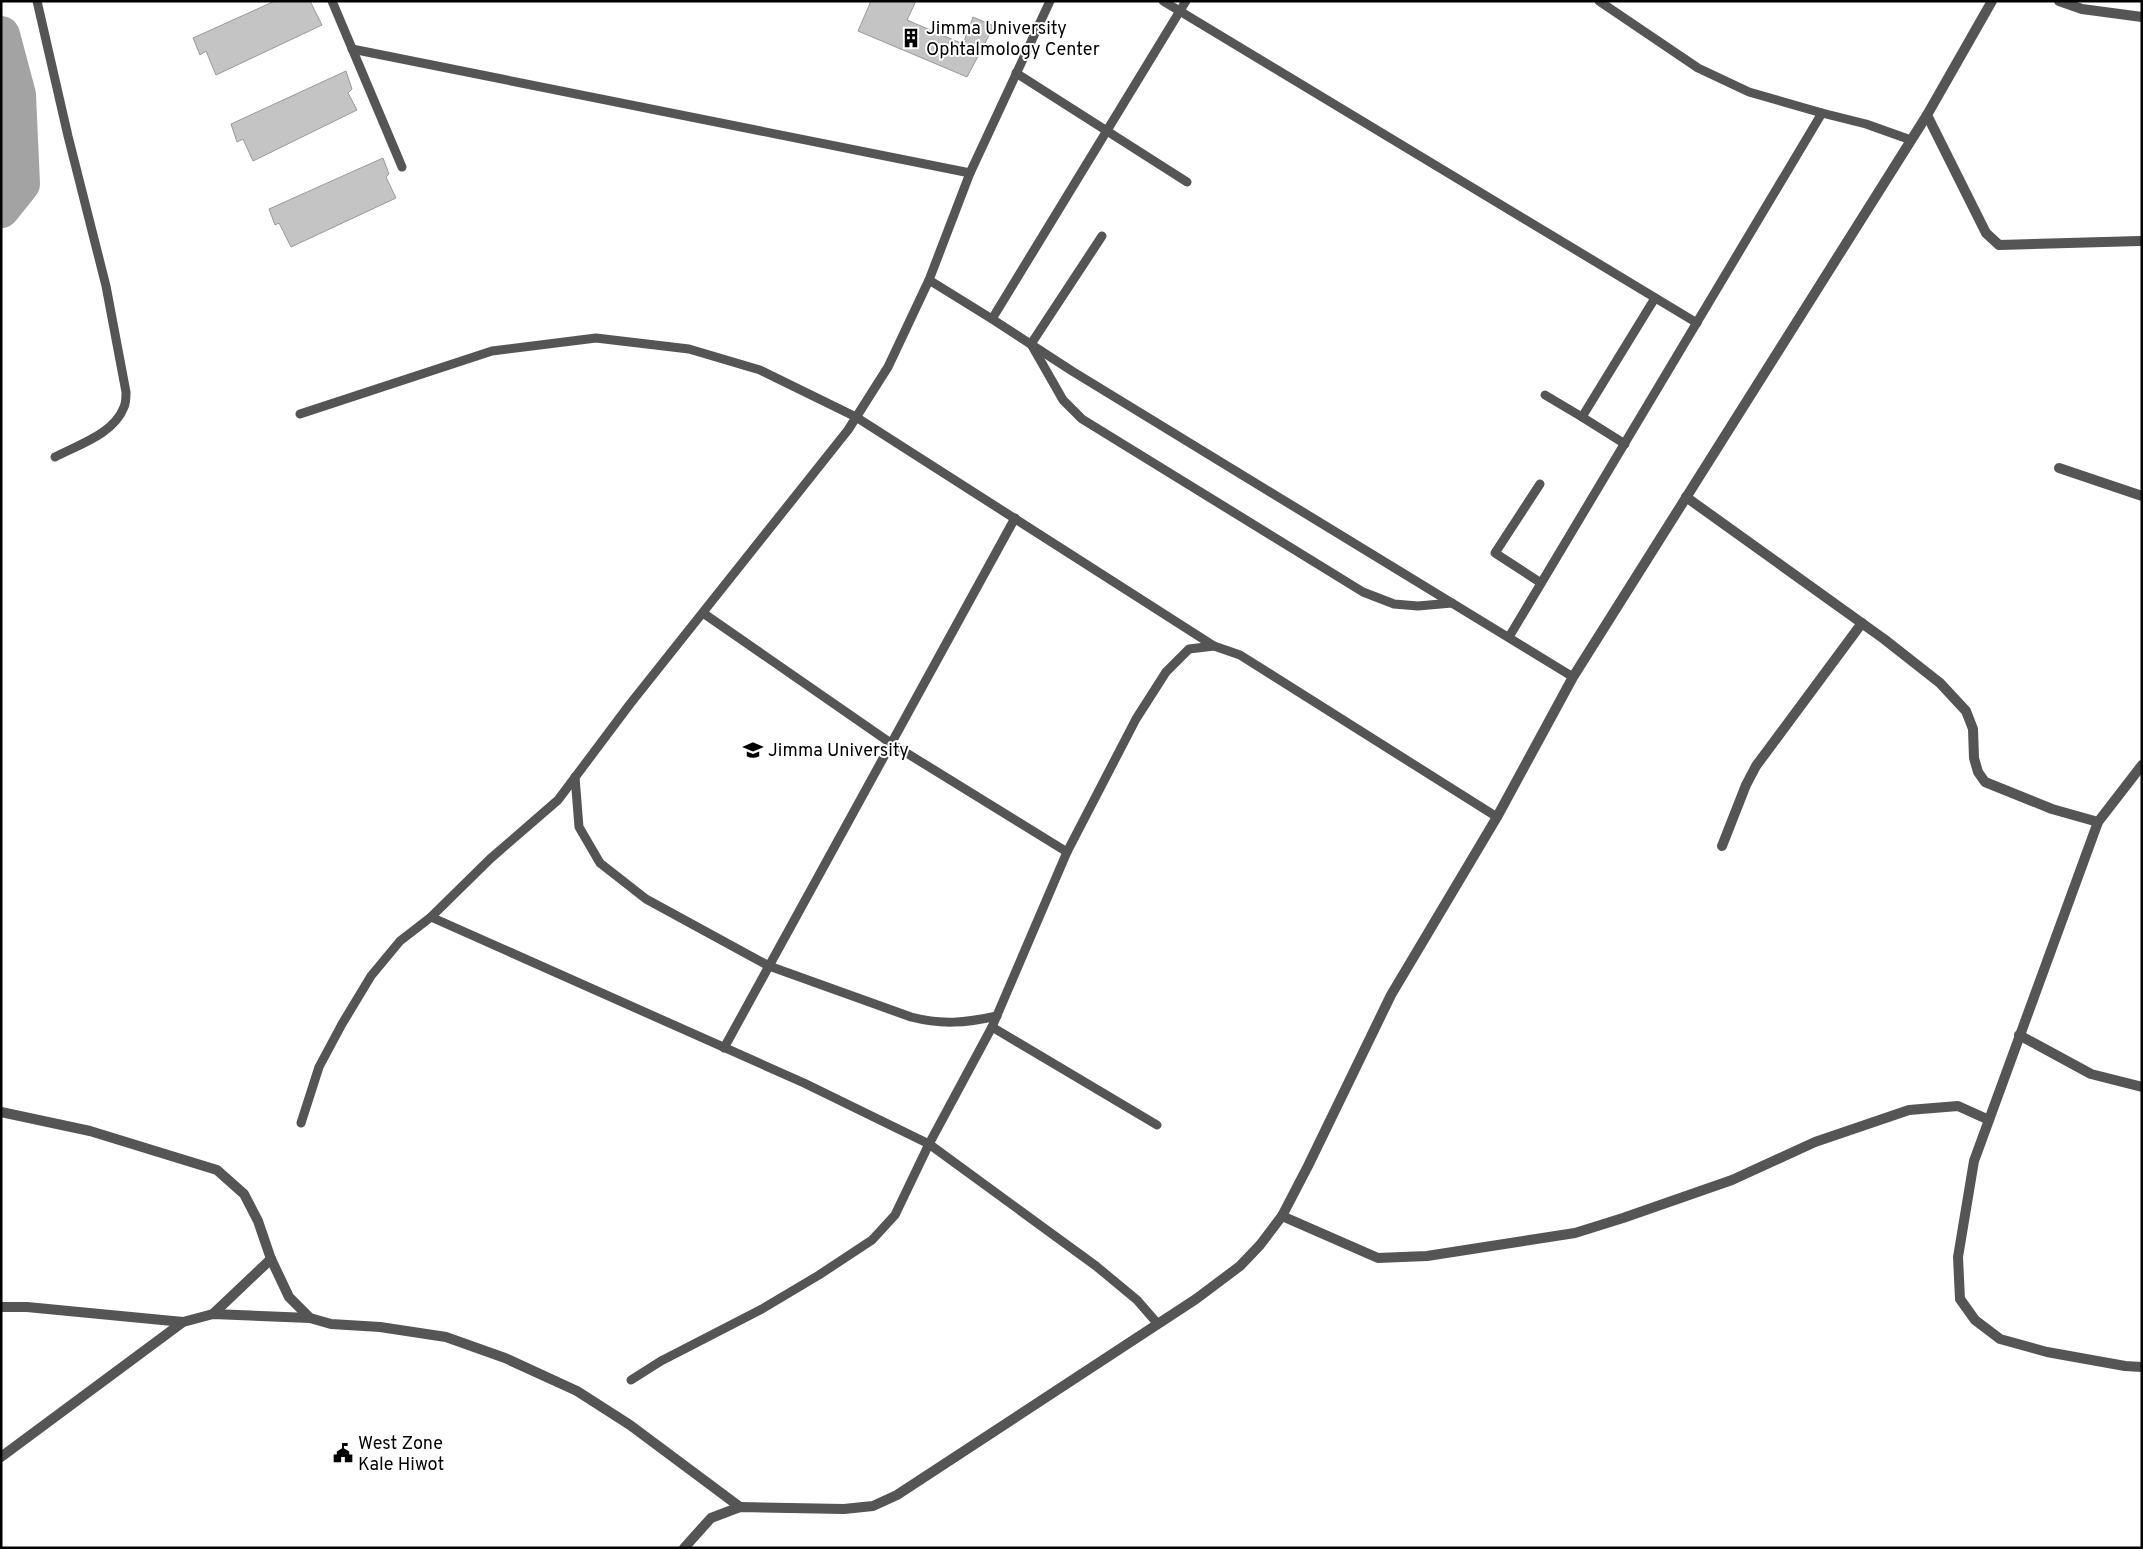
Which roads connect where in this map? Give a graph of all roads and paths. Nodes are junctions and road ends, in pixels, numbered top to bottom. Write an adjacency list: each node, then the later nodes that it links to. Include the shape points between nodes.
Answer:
1 (37, 1): 32 (lane, via 106,286 126,392 124,407 101,434)
2 (332, 1): 11 (lane)
3 (1050, 1): 12 (lane)
4 (1162, 1): 9 (lane)
5 (1186, 1): 9 (lane)
6 (1599, 1): 13 (lane, via 1698,68 1749,92)
7 (1992, 1): 14 (street)
8 (2059, 1): 10 (street, via 2082,9)
9 (1180, 12): 15 (lane); 23 (lane)
10 (2142, 17)
11 (352, 49): 17 (lane); 18 (lane)
12 (1016, 73): 15 (lane); 18 (lane)
13 (1822, 114): 16 (lane, via 1866,124); 25 (lane)
14 (1927, 115): 16 (street); 21 (street, via 1986,232 1999,245)
15 (1106, 130): 19 (lane); 24 (lane)
16 (1911, 140): 35 (street)
17 (402, 167)
18 (970, 173): 22 (lane)
19 (1187, 182)
20 (1102, 236): 26 (lane)
21 (2140, 242)
22 (929, 280): 24 (lane); 29 (lane, via 888,367)
23 (1655, 298): 25 (lane); 30 (lane)
24 (992, 319): 26 (lane)
25 (1697, 323): 31 (lane)
26 (1031, 344): 39 (lane); 39 (lane, via 1063,400 1082,419 1362,592 1394,604)
27 (1545, 394): 30 (lane)
28 (300, 414): 29 (lane, via 492,352 596,338 689,349 751,368)
29 (856, 417): 37 (lane); 40 (lane)
30 (1582, 417): 31 (lane)
31 (1624, 444): 38 (lane)
32 (55, 457)
33 (2059, 468): 36 (street)
34 (1540, 484): 38 (lane, via 1495,552)
35 (1686, 496): 41 (street); 44 (street)
36 (2142, 496)
37 (1015, 518): 43 (lane); 45 (lane)
38 (1541, 583): 42 (lane)
39 (1452, 603): 42 (lane)
40 (703, 613): 45 (lane); 47 (lane)
41 (1862, 623): 49 (street, via 1940,683 1966,711 1973,729 1974,758 1985,782 2052,809); 50 (street, via 1756,766)
42 (1509, 637): 44 (lane)
43 (1214, 646): 48 (lane, via 1240,655); 51 (lane, via 1189,649 1166,672 1136,719)
44 (1574, 677): 48 (street)
45 (892, 744): 51 (lane); 53 (lane)
46 (2142, 765): 49 (street)
47 (575, 777): 52 (lane, via 558,800 490,859); 53 (lane, via 579,827 600,863 646,899)
48 (1497, 817): 64 (street, via 1391,995)
49 (2098, 822): 56 (street)
50 (1722, 846)
51 (1067, 852): 54 (lane)
52 (431, 917): 57 (lane); 61 (lane, via 400,941 371,976 319,1067)
53 (769, 966): 54 (lane, via 879,1007 932,1022 963,1023); 57 (lane)
54 (997, 1016): 55 (lane)
55 (992, 1027): 62 (lane); 63 (lane)
56 (2019, 1035): 58 (street, via 2091,1074); 60 (street)
57 (724, 1048): 63 (lane)
58 (2142, 1087)
59 (1, 1112): 65 (street, via 90,1131 217,1170 244,1194)
60 (1989, 1120): 64 (street, via 1958,1106 1909,1110 1815,1142 1732,1180 1623,1218 1576,1232 1427,1256 1378,1258); 71 (street, via 1972,1170 1958,1258 1960,1299 1975,1320 2000,1339 2046,1352)
61 (301, 1123)
62 (1158, 1124)
63 (929, 1144): 70 (lane, via 1096,1266 1137,1300); 72 (lane, via 895,1215 872,1240 762,1309)
64 (1282, 1216): 70 (street, via 1240,1266)
65 (272, 1259): 67 (street); 68 (street, via 289,1298)
66 (1, 1307): 69 (street)
67 (213, 1314): 68 (street); 69 (street)
68 (310, 1318): 74 (street, via 331,1324 380,1326 446,1337 506,1358 577,1391 630,1425)
69 (183, 1322): 73 (street)
70 (1157, 1323): 74 (street, via 896,1495 873,1506 824,1510)
71 (2142, 1367)
72 (631, 1380)
73 (1, 1457)
74 (740, 1507): 75 (street, via 711,1518)
75 (684, 1548)

